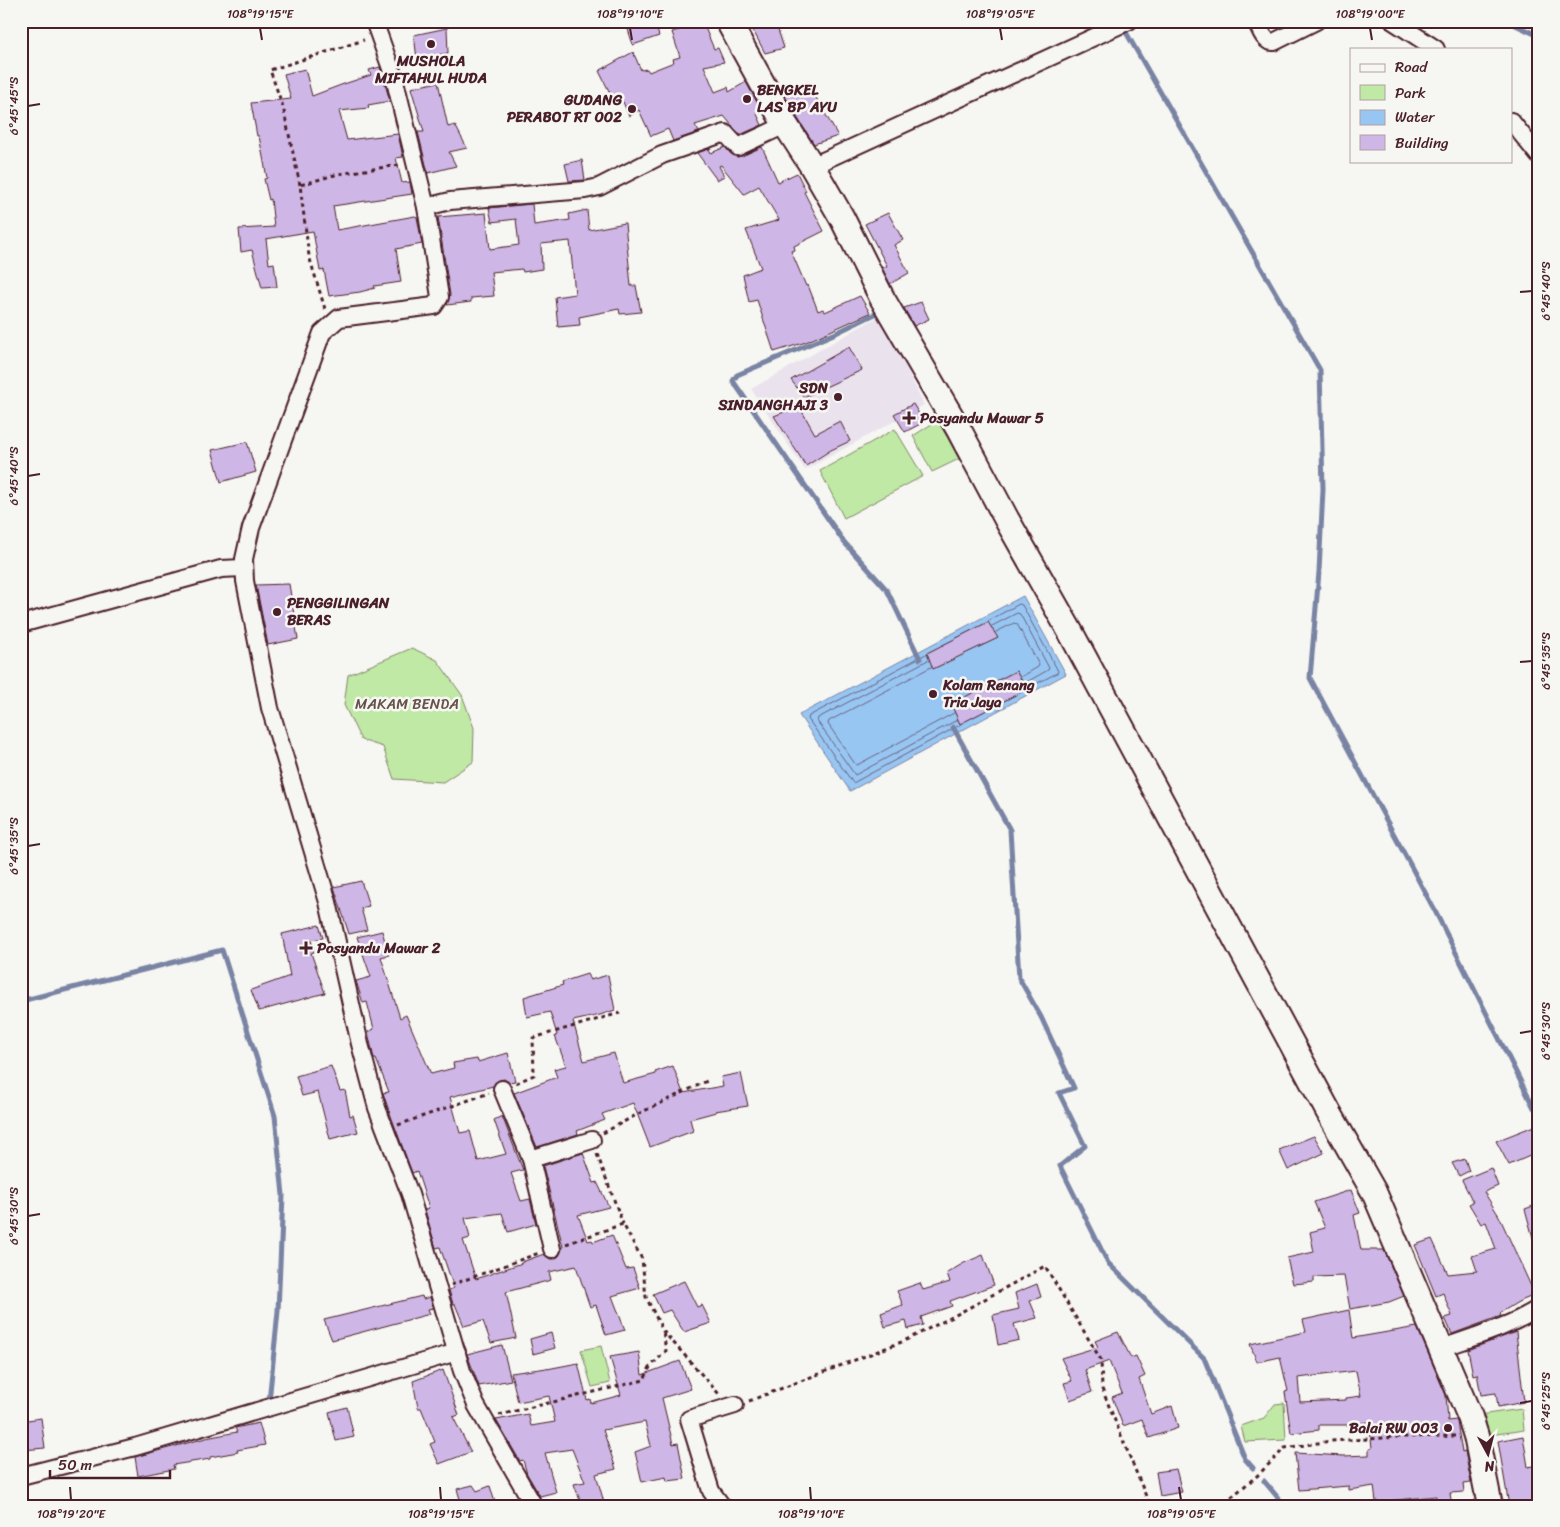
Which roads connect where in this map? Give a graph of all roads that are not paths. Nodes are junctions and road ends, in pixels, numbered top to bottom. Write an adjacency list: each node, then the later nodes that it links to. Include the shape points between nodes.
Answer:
1 (728, 21): 9 (street)
2 (1129, 21): 11 (street)
3 (1256, 21): 4 (street, via 1266,40 1274,42)
4 (1316, 21)
5 (1393, 21): 7 (street)
6 (377, 28): 12 (street, via 394,77)
7 (1434, 48)
8 (1512, 122): 10 (street)
9 (786, 125): 11 (street); 12 (street, via 738,147 725,133 662,155 599,187 450,201)
10 (1539, 156)
11 (812, 166): 20 (street, via 882,298 921,362 1071,633 1374,1192)
12 (426, 207): 13 (street, via 440,297 434,306 339,318 322,333 251,528)
13 (243, 568): 14 (street, via 221,569); 21 (street, via 270,708 328,902 377,1108 410,1194)
14 (21, 624)
15 (502, 1089): 17 (street)
16 (592, 1140): 17 (street)
17 (531, 1159): 18 (street)
18 (552, 1249)
19 (1539, 1308): 20 (street, via 1499,1328)
20 (1439, 1349): 26 (street, via 1476,1436)
21 (457, 1352): 23 (street, via 135,1447); 24 (street, via 476,1405)
22 (735, 1405): 25 (street, via 689,1419 710,1491)
23 (21, 1476)
24 (534, 1506)
25 (722, 1506)
26 (1490, 1506)

